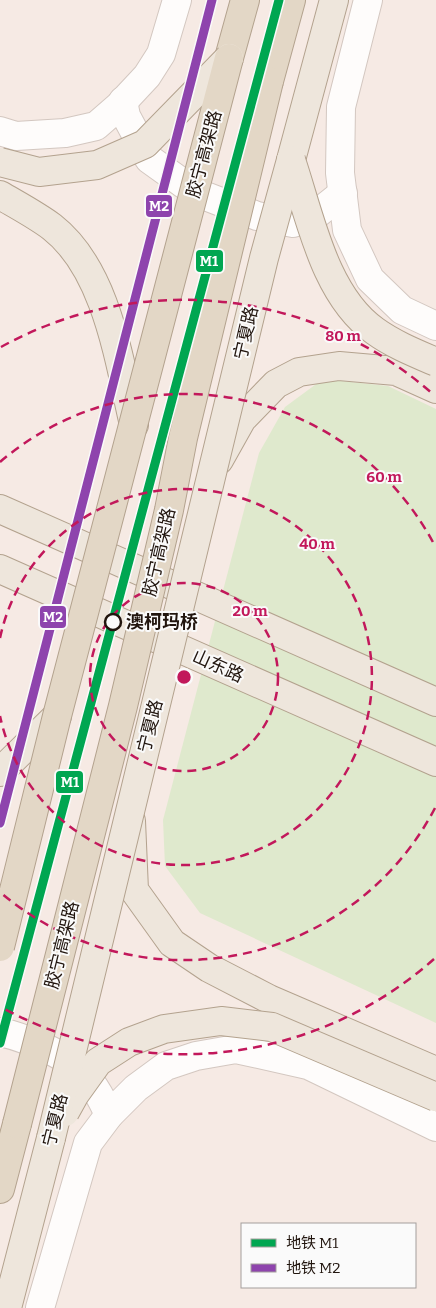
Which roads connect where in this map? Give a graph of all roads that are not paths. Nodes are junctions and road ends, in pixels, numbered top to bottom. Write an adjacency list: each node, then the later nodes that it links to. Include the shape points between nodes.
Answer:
1 (177, 0): 7 (street, via 161,54)
2 (245, 0): 6 (highway, 胶宁高架路)
3 (291, 0): 32 (highway, 胶宁高架路, bridge, via 183,438 123,706)
4 (334, 0): 9 (main road, 宁夏路)
5 (368, 0): 11 (street, via 341,107)
6 (229, 58): 10 (main road, bridge, via 145,144 97,165 39,172); 16 (highway, 胶宁高架路, bridge)
7 (124, 102): 8 (street, via 96,126 65,133 16,136); 11 (street, via 126,116 149,159 195,192 257,216 293,223 318,213)
8 (0, 131)
9 (291, 160): 14 (main road, bridge, via 326,271 347,304 374,331); 17 (main road, 宁夏路, bridge)
10 (0, 162)
11 (343, 194): 13 (street, via 347,230 370,279 402,310)
12 (0, 195): 16 (main road, via 53,228 83,262 112,332)
13 (436, 326)
14 (436, 362)
15 (436, 389): 17 (main road, bridge, via 396,371 339,366 299,372 276,384 242,419)
16 (134, 425): 21 (highway, 胶宁高架路, bridge)
17 (212, 472): 24 (main road, 宁夏路, bridge)
18 (0, 510): 20 (main road)
19 (0, 569): 22 (main road, 山东路)
20 (436, 702)
21 (57, 716): 23 (main road); 25 (highway, 胶宁高架路, bridge)
22 (436, 762)
23 (0, 772)
24 (130, 806): 27 (main road, bridge, via 134,890 172,943 209,968 268,999); 31 (main road, 宁夏路, bridge)
25 (0, 947)
26 (0, 1032): 29 (street, via 22,1036 80,1069)
27 (436, 1070)
28 (436, 1097): 31 (main road, bridge, via 272,1027 221,1021 164,1029 129,1042 98,1062 75,1094)
29 (109, 1115): 30 (street, via 136,1088 166,1066 196,1056 236,1049 308,1065); 34 (street, via 88,1143)
30 (436, 1127)
31 (51, 1138): 33 (main road, 宁夏路)
32 (0, 1189)
33 (7, 1308)
34 (40, 1308)

